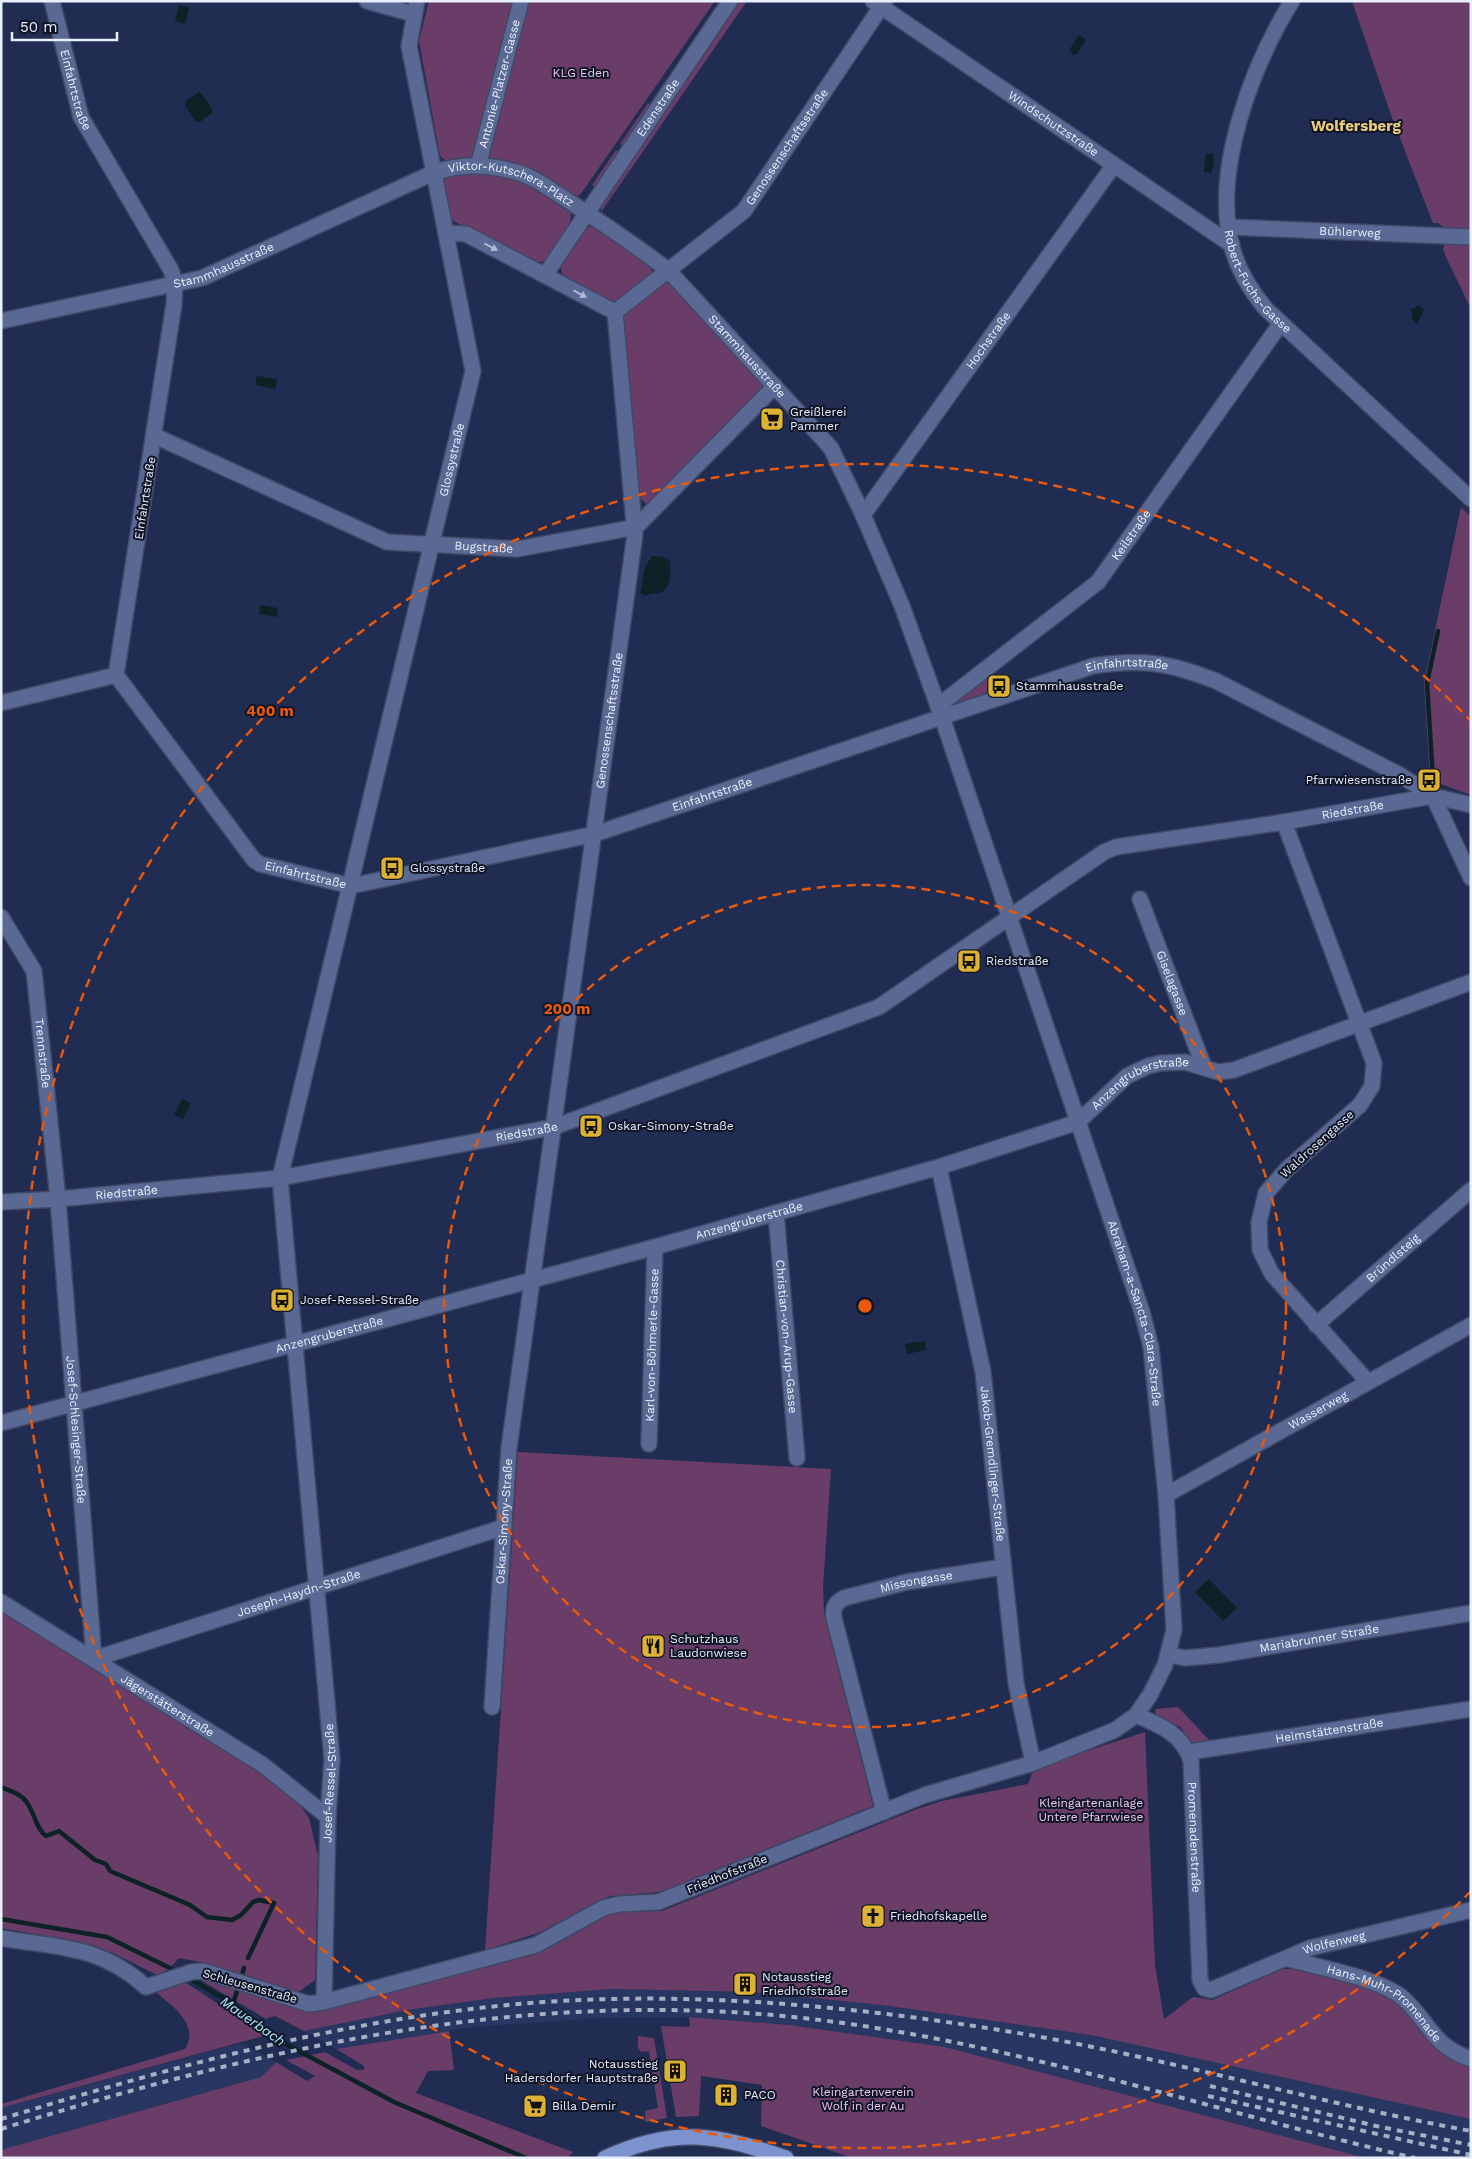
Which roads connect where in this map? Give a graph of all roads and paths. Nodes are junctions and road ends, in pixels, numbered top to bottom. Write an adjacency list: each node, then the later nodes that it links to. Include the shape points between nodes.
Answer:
1 (52, 1): 18 (street, Einfahrtstraße, via 81,118 171,270)
2 (367, 1): 7 (street)
3 (521, 1): 9 (street, Antonie-Platzer-Gasse)
4 (730, 1): 11 (street, Edenstraße)
5 (1292, 1): 12 (street, Robert-Fuchs-Gasse, via 1262,58 1240,122 1229,176)
6 (880, 3): 8 (street, Windschutzstraße); 16 (street, Genossenschaftsstraße, via 744,211)
7 (415, 7): 10 (street, Glossystraße, via 408,46)
8 (1114, 165): 15 (street, Windschutzstraße); 25 (street, Hochstraße)
9 (478, 166): 10 (street, Viktor-Kutschera-Platz, via 455,167); 11 (street, Viktor-Kutschera-Platz, via 524,175)
10 (433, 173): 13 (street, Glossystraße); 18 (street, Stammhausstraße, via 216,273)
11 (587, 213): 16 (street, Viktor-Kutschera-Platz); 17 (street, Viktor-Kutschera-Platz)
12 (1229, 227): 14 (street, Bühlerweg); 15 (street, Robert-Fuchs-Gasse)
13 (446, 233): 17 (street, one-way to 17, via 466,234); 27 (street, Glossystraße, via 474,372)
14 (1471, 237)
15 (1232, 245): 21 (street, Robert-Fuchs-Gasse, via 1248,284)
16 (668, 270): 19 (street); 22 (street, Stammhausstraße)
17 (545, 275): 19 (street, one-way to 19)
18 (175, 283): 20 (street, Stammhausstraße); 23 (street, Einfahrtstraße)
19 (615, 312): 26 (street, Genossenschaftsstraße)
20 (1, 321)
21 (1281, 323): 24 (street, Robert-Fuchs-Gasse); 30 (street, Keilstraße, via 1098,582)
22 (774, 386): 25 (street, Stammhausstraße, via 831,448); 26 (street)
23 (155, 436): 27 (street, Bugstraße, via 385,542); 28 (street, Einfahrtstraße)
24 (1470, 497)
25 (863, 515): 30 (street, Stammhausstraße, via 902,606)
26 (636, 527): 27 (street, Bugstraße, via 517,549); 34 (street, Genossenschaftsstraße)
27 (431, 545): 36 (street, Glossystraße)
28 (116, 675): 29 (street); 36 (street, Einfahrtstraße, via 254,860)
29 (1, 703)
30 (940, 711): 31 (street, Einfahrtstraße, via 1092,666 1158,662 1216,681 1400,775); 34 (street, Einfahrtstraße); 39 (street, Stammhausstraße)
31 (1433, 796): 32 (street, Einfahrtstraße); 33 (street, Riedstraße); 35 (street)
32 (1471, 805)
33 (1284, 822): 39 (street, Riedstraße, via 1116,847); 41 (street, Waldrosengasse)
34 (594, 834): 36 (street, Einfahrtstraße); 44 (street, Genossenschaftsstraße)
35 (1471, 878)
36 (351, 886): 46 (street, Glossystraße)
37 (1140, 899): 42 (street, Giselagasse)
38 (1, 917): 48 (street, Trennstraße, via 34,971)
39 (1009, 918): 43 (street, Abraham-a-Sancta-Clara-Straße); 44 (street, Riedstraße, via 879,1007)
40 (1471, 982): 41 (street, Anzengruberstraße)
41 (1360, 1023): 42 (street, Anzengruberstraße, via 1234,1070 1218,1072); 53 (street, Waldrosengasse, via 1374,1063 1372,1086 1360,1105 1286,1169 1266,1192 1259,1222 1260,1250 1272,1274)
42 (1204, 1067): 43 (street, Anzengruberstraße, via 1173,1062 1137,1070)
43 (1078, 1122): 45 (street, Anzengruberstraße); 61 (street, Abraham-a-Sancta-Clara-Straße, via 1147,1330)
44 (554, 1127): 46 (street, Riedstraße); 52 (street, Oskar-Simony-Straße)
45 (939, 1167): 50 (street, Anzengruberstraße); 63 (street, Jakob-Gremdlinger-Straße, via 983,1372)
46 (280, 1178): 48 (street, Riedstraße); 55 (street, Josef-Ressel-Straße)
47 (1471, 1190): 53 (street, Bründlsteig)
48 (58, 1199): 49 (street, Riedstraße); 57 (street, Josef-Schlesinger-Straße)
49 (1, 1202)
50 (776, 1213): 51 (street, Anzengruberstraße); 60 (street, Christian-von-Arup-Gasse)
51 (655, 1246): 52 (street, Anzengruberstraße); 59 (street, Karl-von-Böhmerle-Gasse)
52 (534, 1280): 55 (street, Anzengruberstraße); 62 (street, Oskar-Simony-Straße, via 509,1448)
53 (1316, 1325): 56 (street, Waldrosengasse)
54 (1471, 1325): 56 (street, Wasserweg)
55 (294, 1344): 57 (street, Anzengruberstraße); 64 (street, Josef-Ressel-Straße)
56 (1368, 1382): 61 (street, Wasserweg)
57 (75, 1403): 58 (street, Anzengruberstraße); 68 (street, Josef-Schlesinger-Straße)
58 (1, 1423)
59 (649, 1444)
60 (797, 1458)
61 (1166, 1495): 67 (street, Abraham-a-Sancta-Clara-Straße, via 1174,1619)
62 (504, 1527): 64 (street, Joseph-Haydn-Straße); 69 (street, Oskar-Simony-Straße)
63 (1003, 1567): 73 (street, Jakob-Gremdlinger-Straße, via 1016,1683); 74 (street, Missongasse, via 898,1584 844,1598 834,1608)
64 (316, 1590): 68 (street, Joseph-Haydn-Straße); 75 (street, Josef-Ressel-Straße, via 332,1759)
65 (1, 1602): 68 (street, Jägerstätterstraße)
66 (1471, 1614): 67 (street, Mariabrunner Straße, via 1219,1655 1185,1658)
67 (1169, 1655): 71 (street, Abraham-a-Sancta-Clara-Straße)
68 (94, 1660): 75 (street, Jägerstätterstraße, via 262,1765)
69 (492, 1707)
70 (1471, 1709): 72 (street, Heimstättenstraße)
71 (1140, 1716): 72 (street, via 1175,1735); 73 (street, Friedhofstraße, via 1115,1730)
72 (1189, 1752): 79 (street, Promenadenstraße, via 1200,1980)
73 (1033, 1763): 74 (street, Friedhofstraße, via 925,1795)
74 (884, 1812): 80 (street, Friedhofstraße, via 658,1902 603,1908 536,1945)
75 (328, 1817): 80 (street, Josef-Ressel-Straße)
76 (1471, 1910): 78 (street, Wolfenweg, via 1310,1948)
77 (1, 1938): 80 (street, Schleusenstraße, via 92,1953 117,1964 146,1987 191,1972 209,1972)
78 (1289, 1959): 79 (street, Wolfenweg, via 1211,1990); 81 (street, Hans-Muhr-Promenade, via 1384,1986 1404,1999 1435,2038 1454,2053)
79 (1204, 1988)
80 (317, 2003)
81 (1471, 2059)
82 (605, 2158): 83 (main road, via 646,2142 693,2136 737,2141)
83 (786, 2158)

